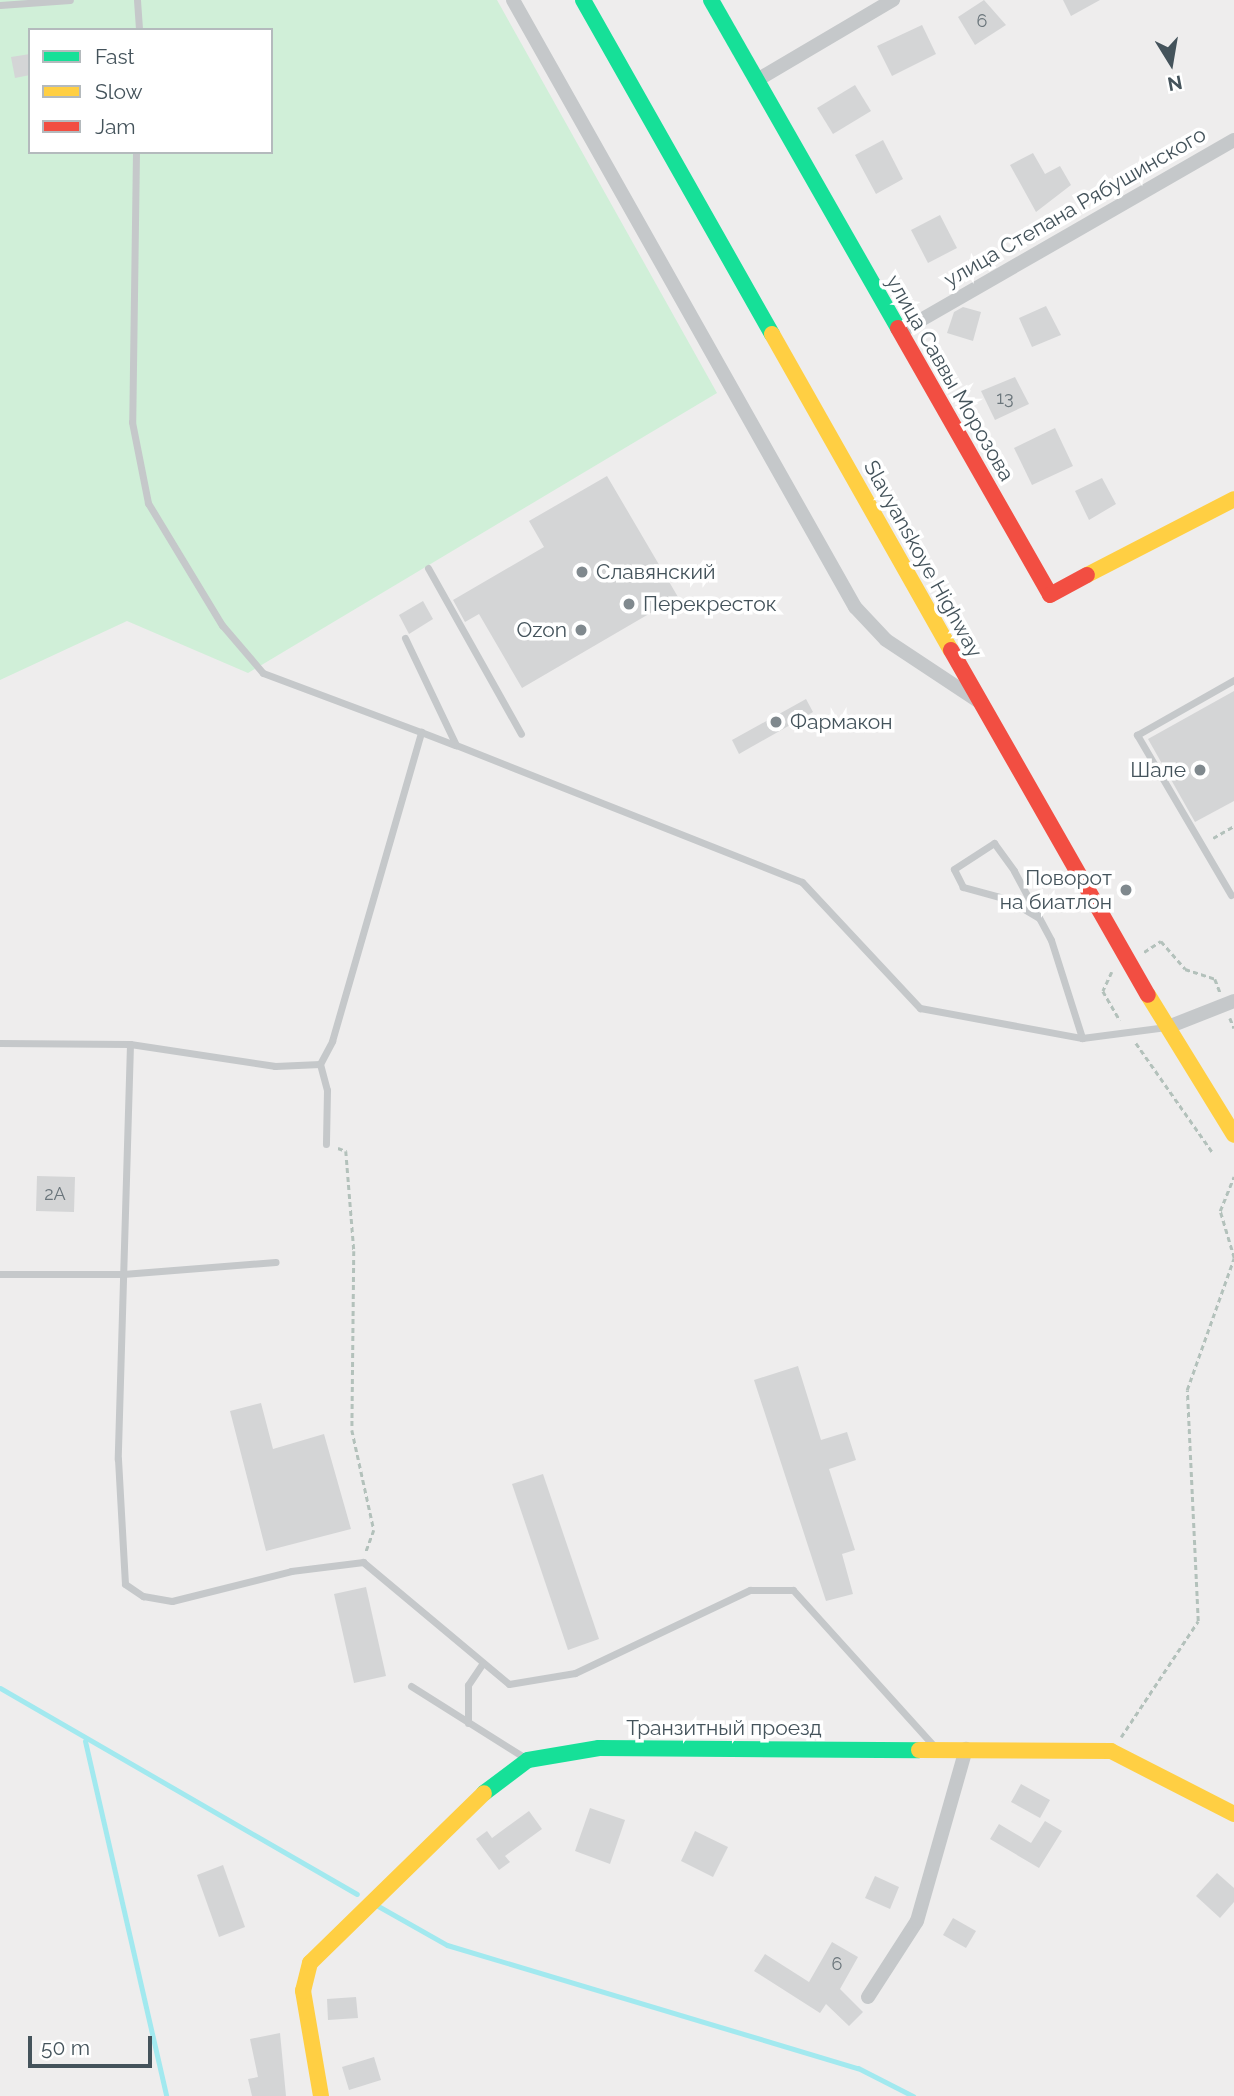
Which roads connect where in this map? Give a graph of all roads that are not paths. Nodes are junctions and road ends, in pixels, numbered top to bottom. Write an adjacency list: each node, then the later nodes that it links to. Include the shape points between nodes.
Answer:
1 (70, 0): 8 (lane)
2 (126, 0): 7 (lane)
3 (513, 0): 18 (street, via 855,607 886,640)
4 (583, 0): 18 (street, Slavyanskoye Highway)
5 (711, 0): 10 (street, улица Саввы Морозова)
6 (892, 0): 10 (street)
7 (137, 2): 9 (lane)
8 (0, 5)
9 (139, 28)
10 (757, 80): 13 (street, улица Саввы Морозова)
11 (1234, 140): 13 (street, улица Степана Рябушинского)
12 (136, 154): 19 (lane, via 132,422 148,503 222,625 263,673)
13 (900, 332): 14 (street, улица Саввы Морозова, via 1050,595)
14 (1234, 499)
15 (428, 568): 20 (lane)
16 (405, 638): 21 (lane)
17 (1234, 680): 22 (lane, via 1137,735)
18 (978, 701): 25 (street, Slavyanskoye Highway)
19 (421, 732): 21 (lane); 29 (lane, via 332,1041)
20 (521, 734)
21 (456, 745): 26 (lane, via 802,882 920,1008)
22 (1233, 895)
23 (1039, 918): 23 (lane, via 994,843 954,869 963,887 1007,899); 26 (lane)
24 (1234, 1001): 25 (street)
25 (1168, 1027): 26 (lane, via 1124,1037); 30 (street, Slavyanskoye Highway)
26 (1082, 1038)
27 (0, 1043): 28 (lane)
28 (130, 1044): 29 (lane, via 275,1066); 34 (lane)
29 (320, 1064): 31 (lane, via 327,1090)
30 (1234, 1135)
31 (327, 1144)
32 (276, 1262): 34 (lane)
33 (0, 1274): 34 (lane)
34 (123, 1274): 35 (lane, via 118,1459 125,1584 143,1596 172,1601 291,1571 363,1562)
35 (482, 1664): 37 (lane, via 468,1685); 39 (lane, via 509,1684 575,1673 750,1590 793,1590)
36 (411, 1686): 37 (lane)
37 (468, 1723): 40 (lane, via 513,1745)
38 (967, 1749): 39 (street, Транзитный проезд); 41 (street, Транзитный проезд, via 1111,1751); 42 (street, via 917,1921)
39 (939, 1751): 40 (street, Транзитный проезд, via 598,1748)
40 (528, 1760): 43 (street, via 331,1938 310,1963 303,1991)
41 (1234, 1814)
42 (867, 1997)
43 (321, 2096)

